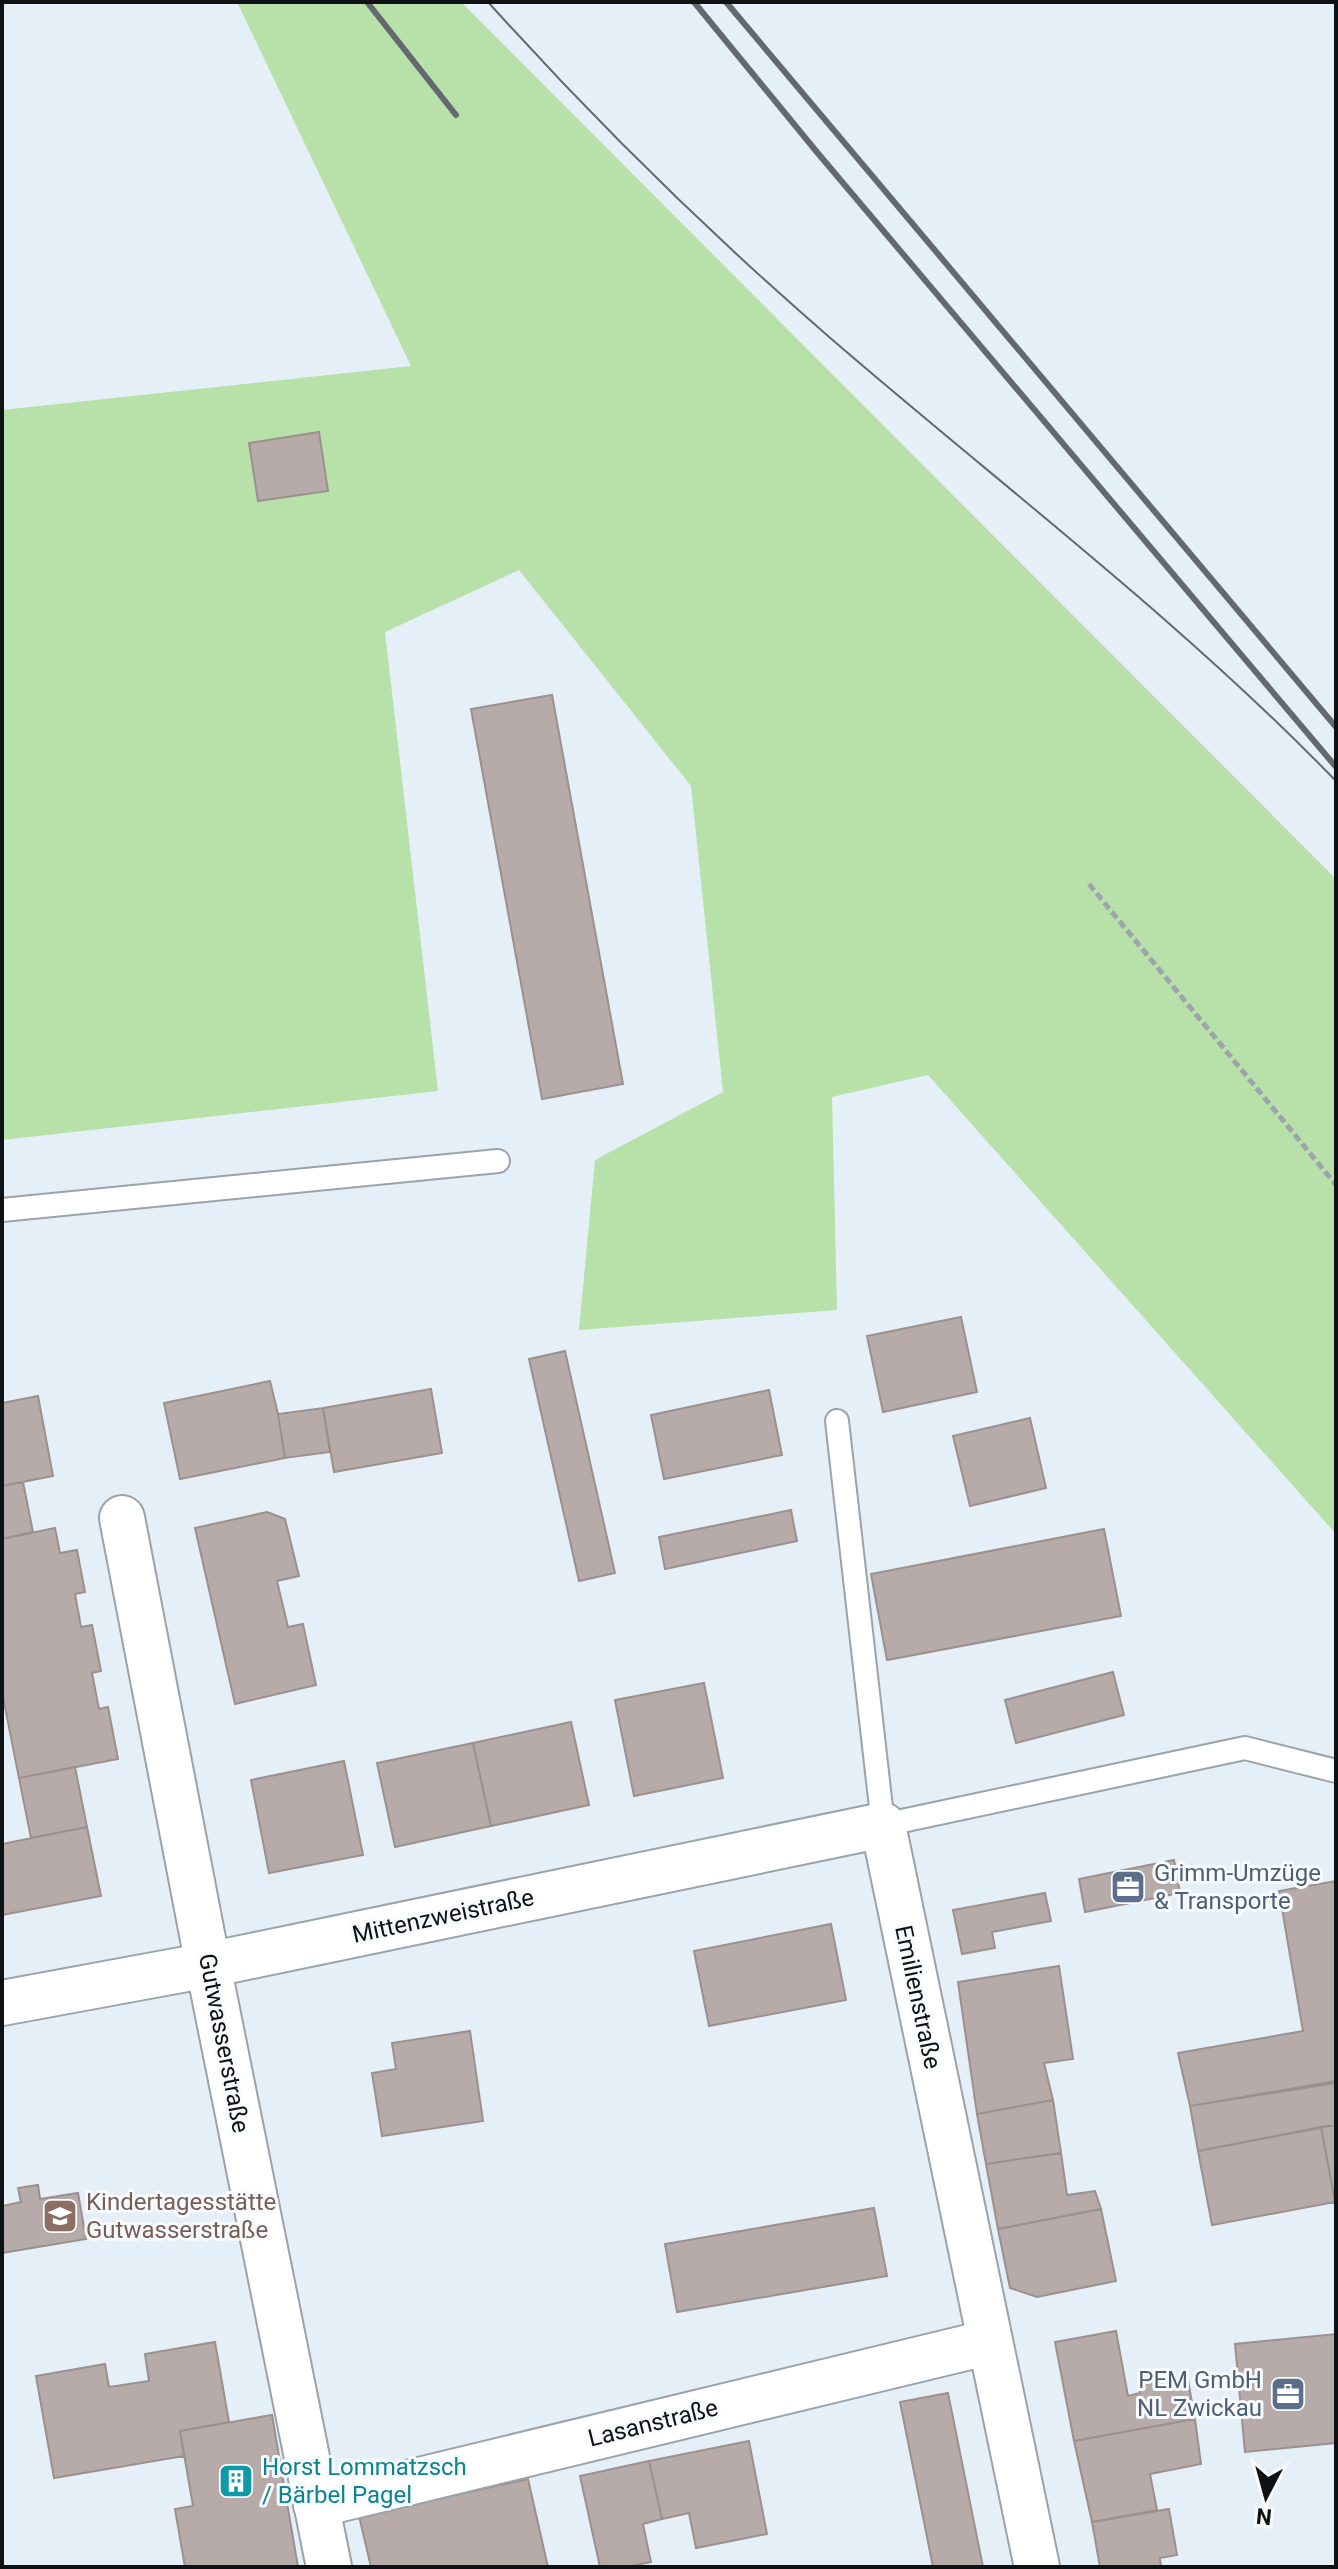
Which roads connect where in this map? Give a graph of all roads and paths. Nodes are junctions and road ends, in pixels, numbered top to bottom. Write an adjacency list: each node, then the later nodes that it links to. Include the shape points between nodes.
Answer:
1 (1089, 884): 3 (path)
2 (498, 1161): 4 (lane)
3 (1336, 1185)
4 (2, 1210)
5 (837, 1421): 8 (lane, Emilienstraße)
6 (122, 1518): 9 (street, Gutwasserstraße)
7 (1336, 1771): 8 (lane, via 1245,1748)
8 (883, 1825): 9 (street, Mittenzweistraße); 11 (street, Emilienstraße)
9 (208, 1965): 10 (street, Mittenzweistraße); 12 (street, Gutwasserstraße)
10 (2, 2003)
11 (990, 2342): 12 (street, Lasanstraße); 14 (street, Emilienstraße)
12 (316, 2505): 13 (street, Gutwasserstraße)
13 (329, 2567)
14 (1037, 2567)

